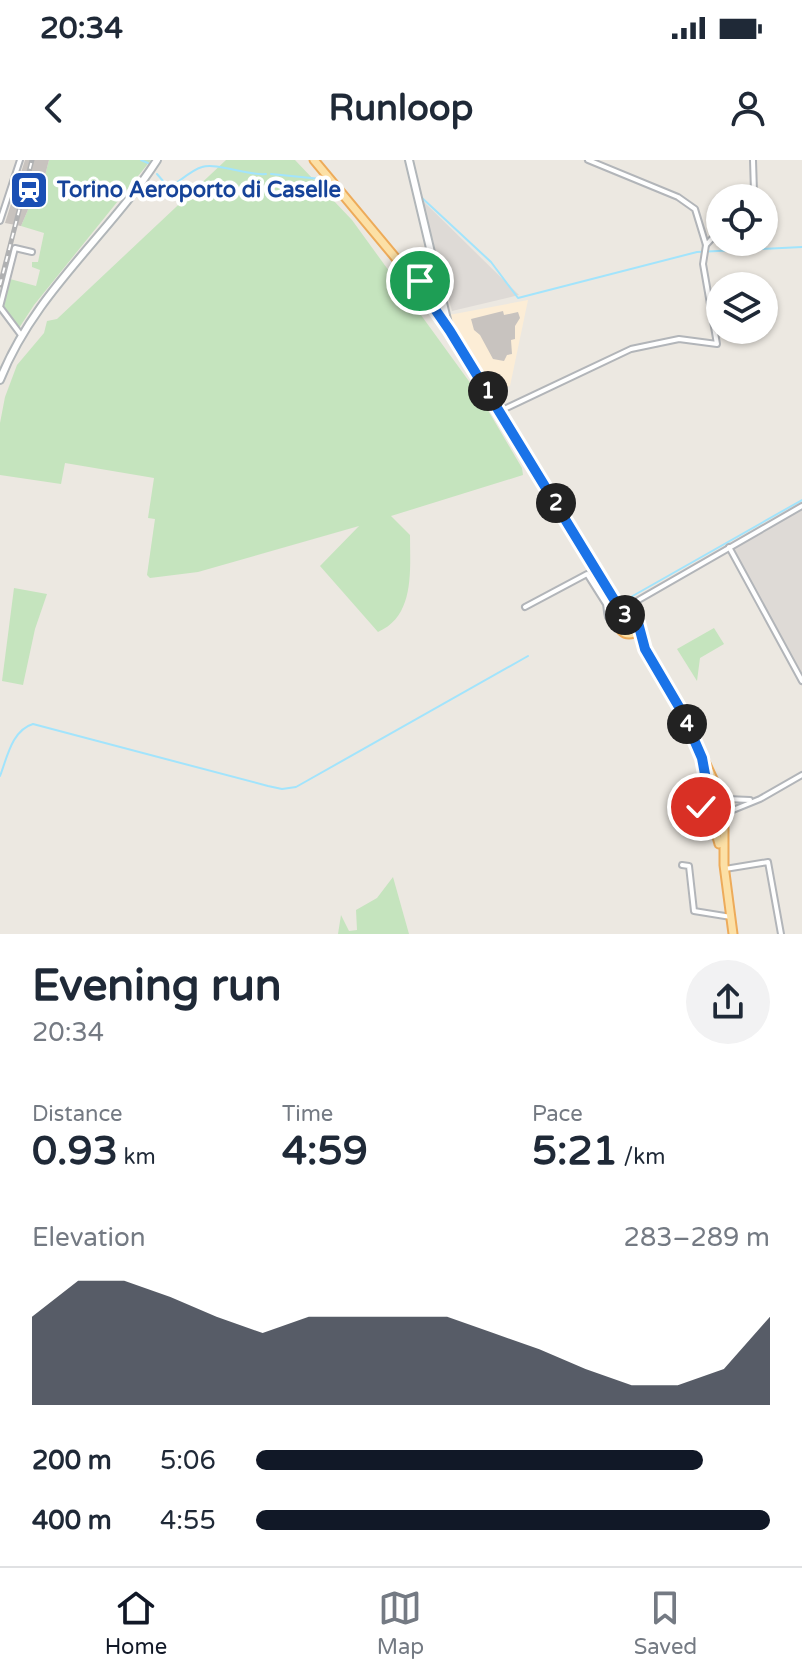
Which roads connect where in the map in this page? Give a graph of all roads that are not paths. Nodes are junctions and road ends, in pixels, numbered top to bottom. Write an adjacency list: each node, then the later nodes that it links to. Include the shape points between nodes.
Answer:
1 (20, 160): 8 (street)
2 (157, 160): 17 (street)
3 (314, 160): 12 (main road)
4 (409, 160): 10 (street)
5 (588, 160): 9 (street, via 688,202 699,216)
6 (753, 160): 7 (street)
7 (754, 184)
8 (0, 221)
9 (706, 245): 19 (street, via 717,344 679,339 631,349)
10 (430, 248): 13 (street, via 432,262); 14 (street)
11 (32, 252): 17 (street, via 15,248 0,307)
12 (398, 261): 13 (street, via 410,271); 15 (main road)
13 (426, 272): 15 (street)
14 (437, 274): 15 (street, via 432,285); 16 (street)
15 (419, 286): 16 (main road)
16 (450, 331): 19 (main road)
17 (21, 335): 18 (street)
18 (0, 380)
19 (500, 411): 24 (main road)
20 (802, 506): 21 (street)
21 (729, 547): 22 (street); 28 (street)
22 (635, 602): 24 (street); 25 (street)
23 (525, 607): 24 (street, via 587,574 606,604 606,614)
24 (623, 618): 25 (main road); 26 (main road)
25 (638, 623): 26 (main road); 27 (main road)
26 (628, 634): 27 (main road)
27 (645, 649): 29 (main road)
28 (802, 681)
29 (702, 758): 31 (main road); 32 (main road)
30 (802, 775): 34 (street)
31 (719, 792): 32 (main road); 33 (main road)
32 (706, 796): 36 (main road, via 702,811)
33 (727, 799): 34 (street); 35 (main road)
34 (760, 799): 35 (street)
35 (726, 815): 36 (main road); 38 (main road)
36 (712, 819): 38 (main road)
37 (682, 865): 39 (street, via 689,866 694,911)
38 (724, 867): 39 (main road); 41 (street, via 768,862)
39 (731, 917): 40 (main road)
40 (733, 934)
41 (781, 934)

